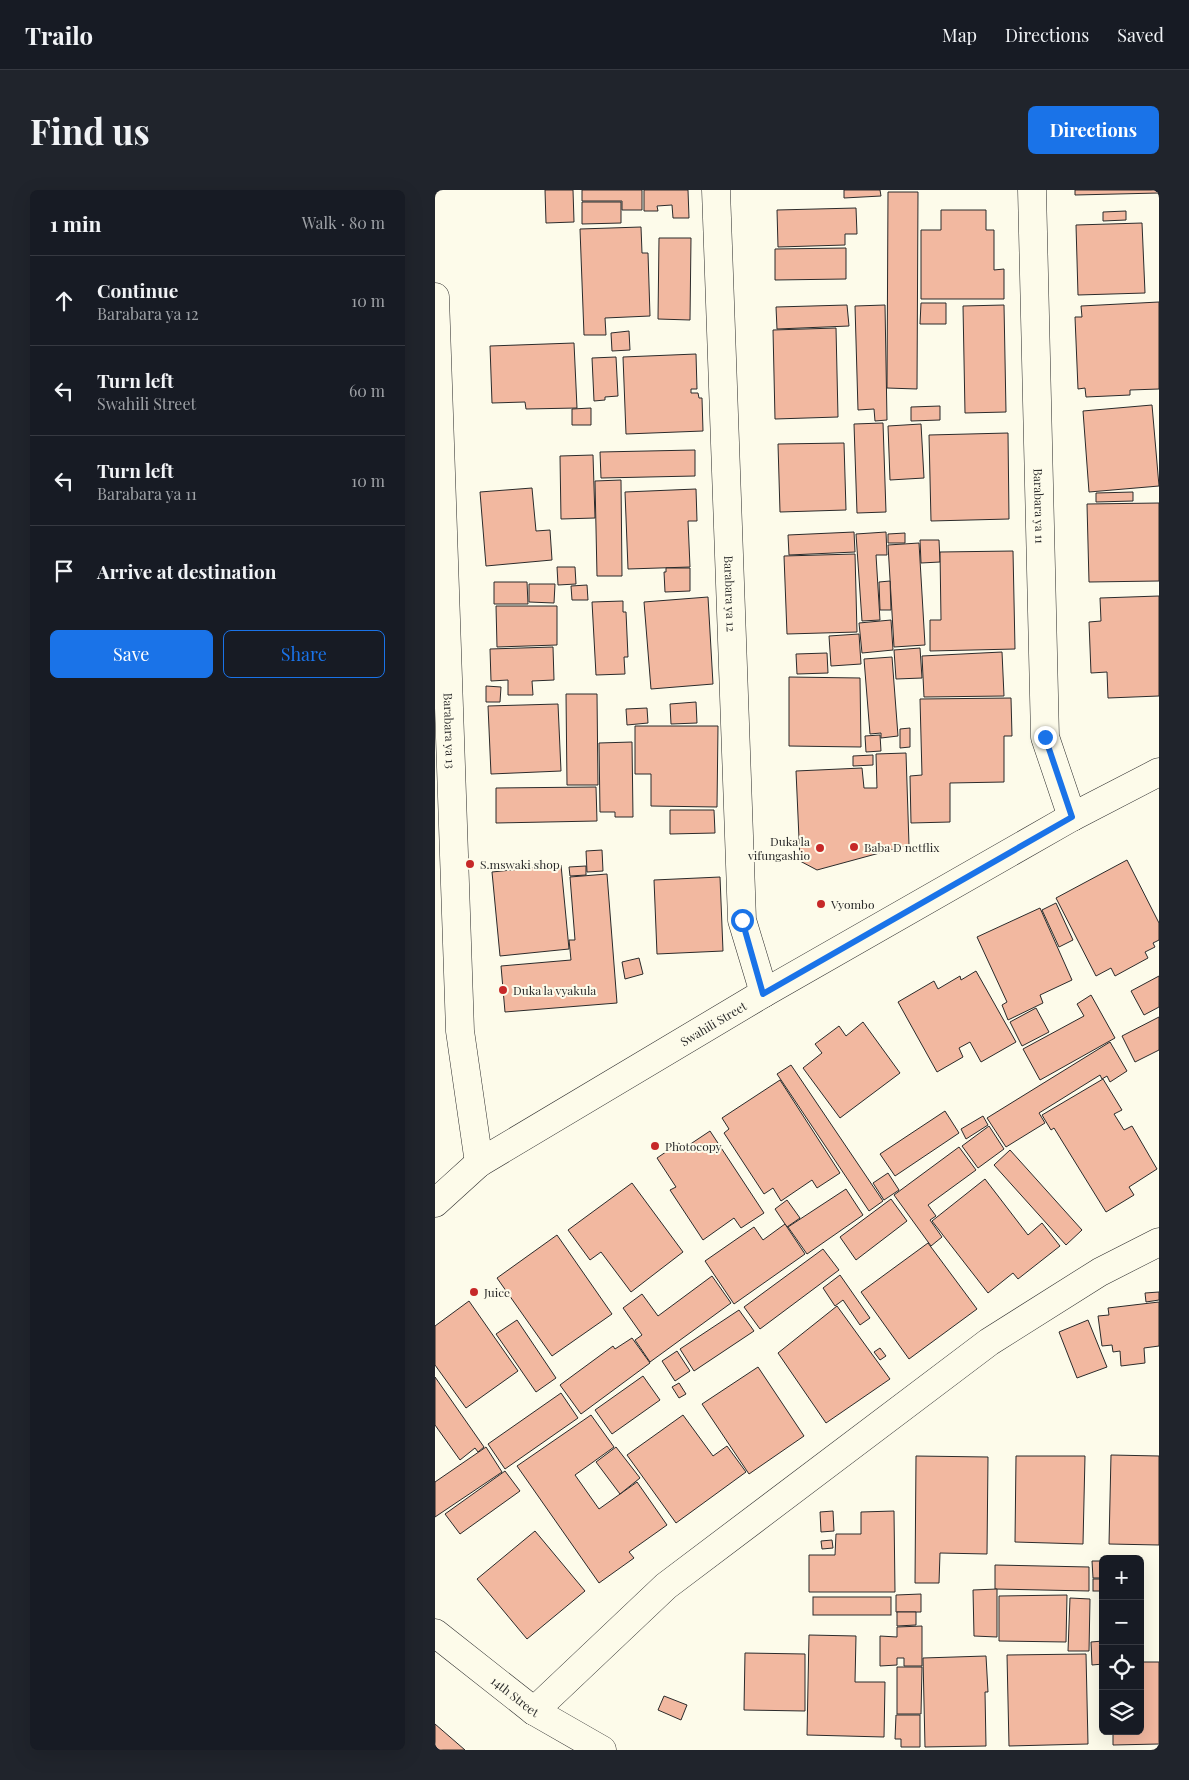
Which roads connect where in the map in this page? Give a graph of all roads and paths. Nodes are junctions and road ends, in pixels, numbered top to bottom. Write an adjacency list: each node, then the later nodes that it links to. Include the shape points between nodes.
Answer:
1 (716, 190): 6 (street, Barabara ya 12, via 742,920)
2 (1032, 190): 5 (street, Barabara ya 11, via 1045,737)
3 (435, 297): 7 (street, Barabara ya 13, via 461,1031)
4 (1159, 772): 5 (street, Swahili Street)
5 (1072, 817): 6 (street, Swahili Street)
6 (763, 994): 7 (street, Swahili Street)
7 (479, 1163): 8 (street, Swahili Street)
8 (435, 1202)
9 (1159, 1242): 11 (street, via 1100,1272 989,1342 665,1586)
10 (435, 1633): 11 (street, 14th Street)
11 (534, 1711): 12 (street, 14th Street)
12 (602, 1750)

